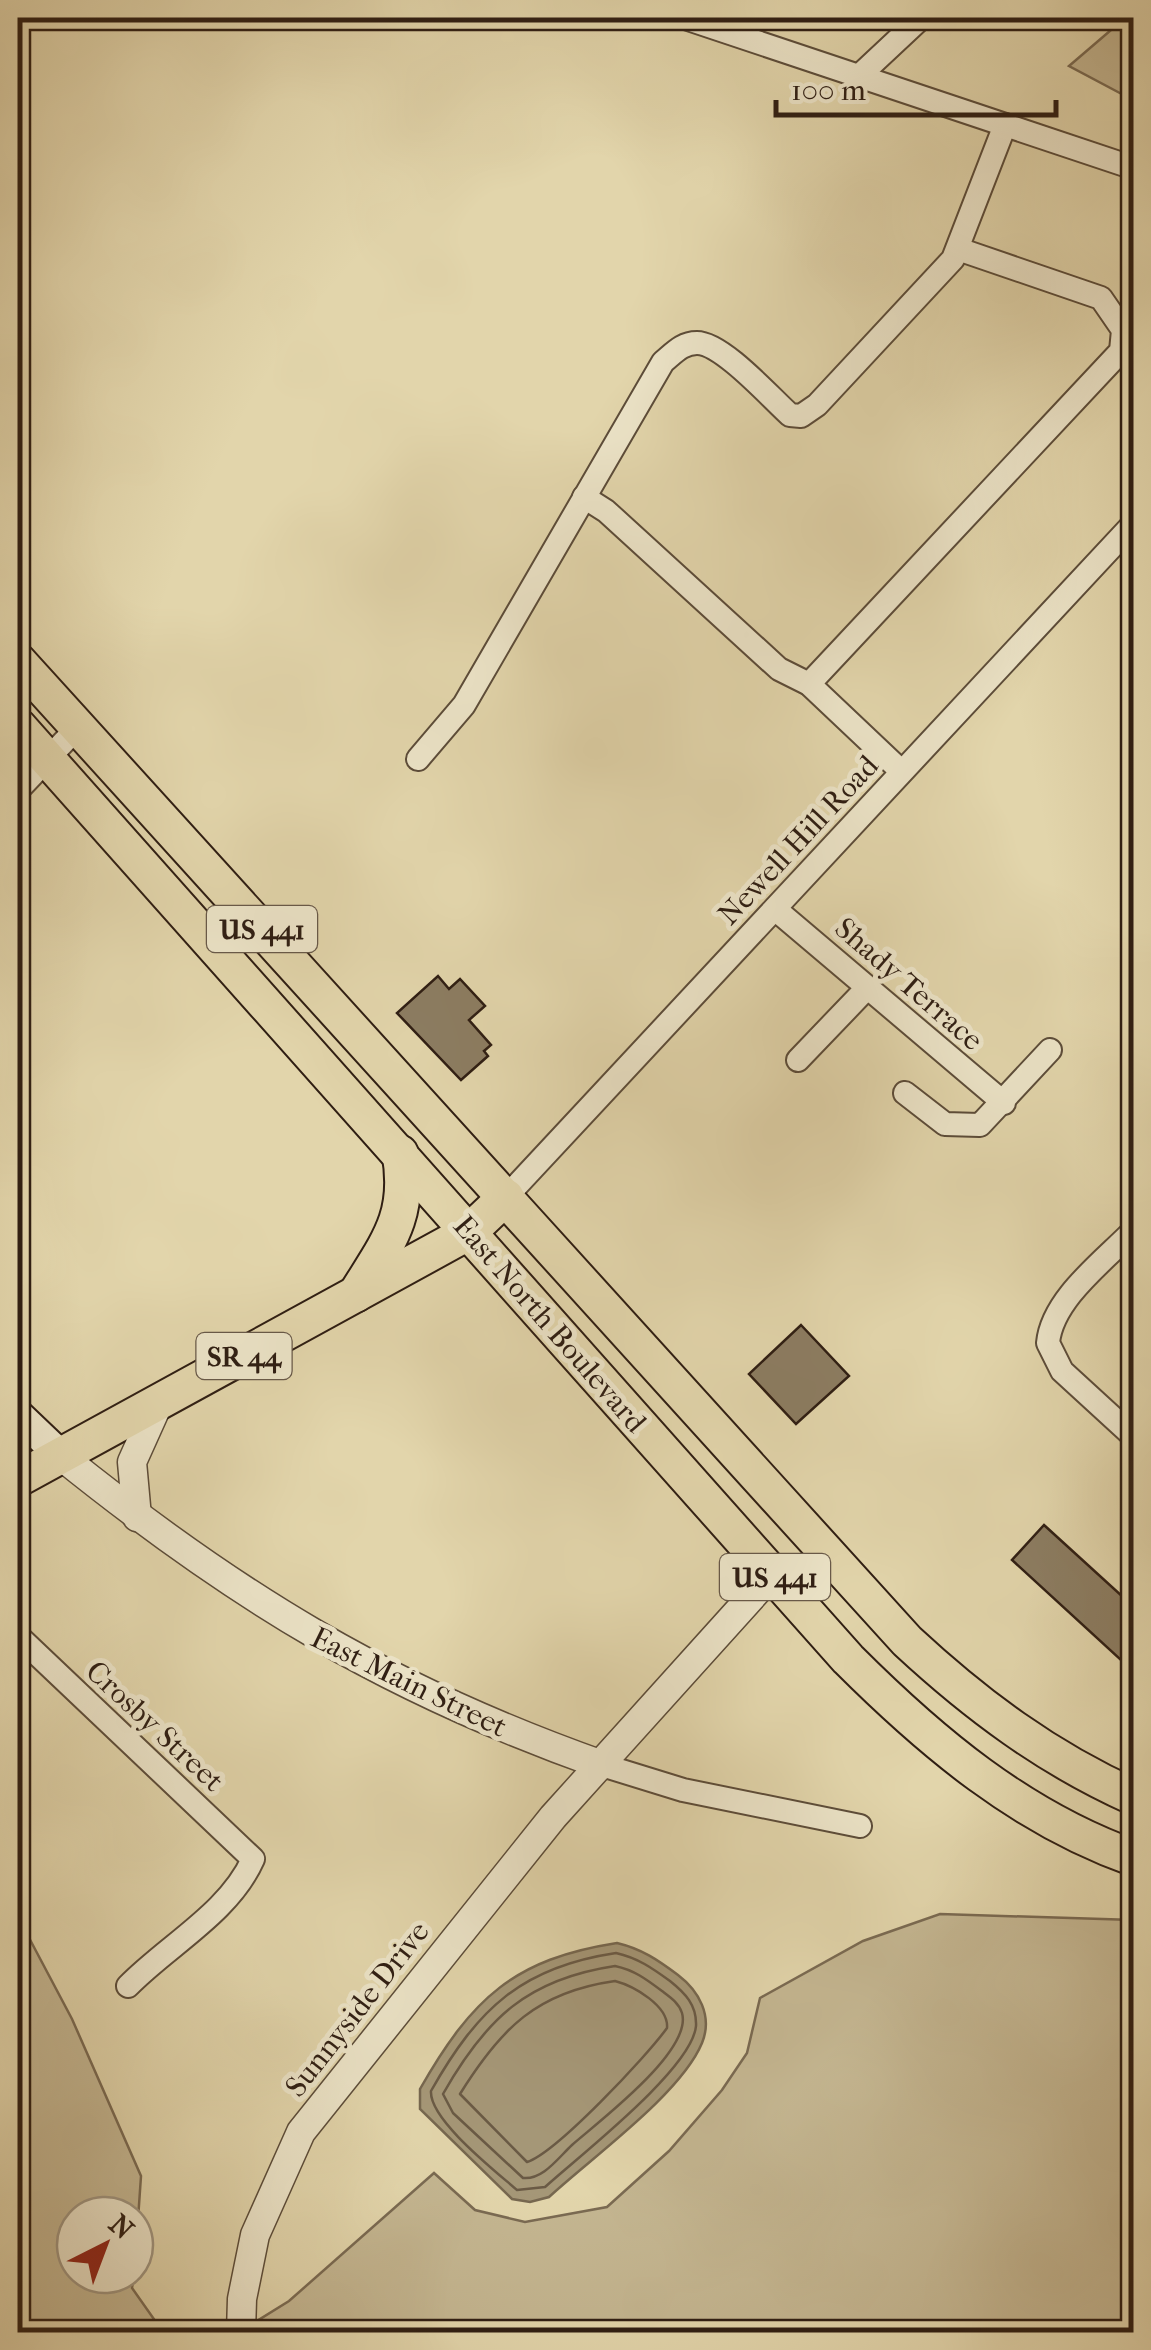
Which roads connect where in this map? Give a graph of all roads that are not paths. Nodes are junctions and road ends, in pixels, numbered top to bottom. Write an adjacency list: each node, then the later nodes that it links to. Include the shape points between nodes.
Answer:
1 (685, 18): 3 (street)
2 (921, 18): 3 (street)
3 (859, 76): 4 (street)
4 (1005, 125): 5 (street); 6 (street)
5 (1134, 168)
6 (958, 249): 7 (street, via 801,416 790,414 722,352 701,342 682,346 663,362); 10 (street, via 1101,298 1123,330 1120,352)
7 (584, 497): 10 (street, via 779,669); 14 (street, via 464,704)
8 (1134, 523): 15 (street, Newell Hill Road)
9 (18, 662): 12 (main road, East North Boulevard / US 441)
10 (809, 684): 15 (street)
11 (18, 726): 13 (main road, East North Boulevard / US 441)
12 (78, 727): 13 (street); 24 (main road, East North Boulevard / US 441)
13 (46, 758): 16 (street); 23 (main road, East North Boulevard / US 441)
14 (418, 759)
15 (901, 772): 17 (street, Newell Hill Road)
16 (18, 790)
17 (776, 909): 18 (street, Shady Terrace); 24 (street, Newell Hill Road)
18 (867, 988): 20 (street); 22 (street, Shady Terrace)
19 (1050, 1050): 22 (street)
20 (798, 1060)
21 (905, 1093): 22 (street, via 957,1127 980,1125)
22 (1004, 1103)
23 (400, 1153): 26 (main road, East North Boulevard / US 441); 27 (main road, via 402,1214)
24 (506, 1197): 26 (main road, SR 44); 35 (main road, East North Boulevard / US 441)
25 (1134, 1230): 30 (street, via 1067,1300 1048,1343 1062,1372)
26 (469, 1232): 27 (main road, SR 44); 34 (main road, East North Boulevard / US 441)
27 (355, 1295): 28 (main road, SR 44)
28 (159, 1402): 31 (main road, SR 44); 33 (street, via 132,1462)
29 (18, 1415): 31 (main road, East Main Street)
30 (1134, 1436)
31 (60, 1455): 32 (main road, SR 44); 33 (street, East Main Street)
32 (18, 1478)
33 (137, 1517): 37 (street, East Main Street, via 234,1588 349,1656 447,1705)
34 (773, 1574): 35 (main road, via 820,1570); 37 (street, Sunnyside Drive); 40 (main road, East North Boulevard / US 441, via 848,1659 948,1754 1035,1812)
35 (857, 1584): 38 (main road, East North Boulevard / US 441, via 907,1640 992,1716)
36 (18, 1636): 41 (street, Crosby Street, via 253,1859 222,1902)
37 (602, 1766): 39 (street, East Main Street, via 683,1790); 42 (street, Sunnyside Drive, via 301,2132 255,2236)
38 (1134, 1797)
39 (860, 1826)
40 (1134, 1858)
41 (128, 1986)
42 (242, 2332)

